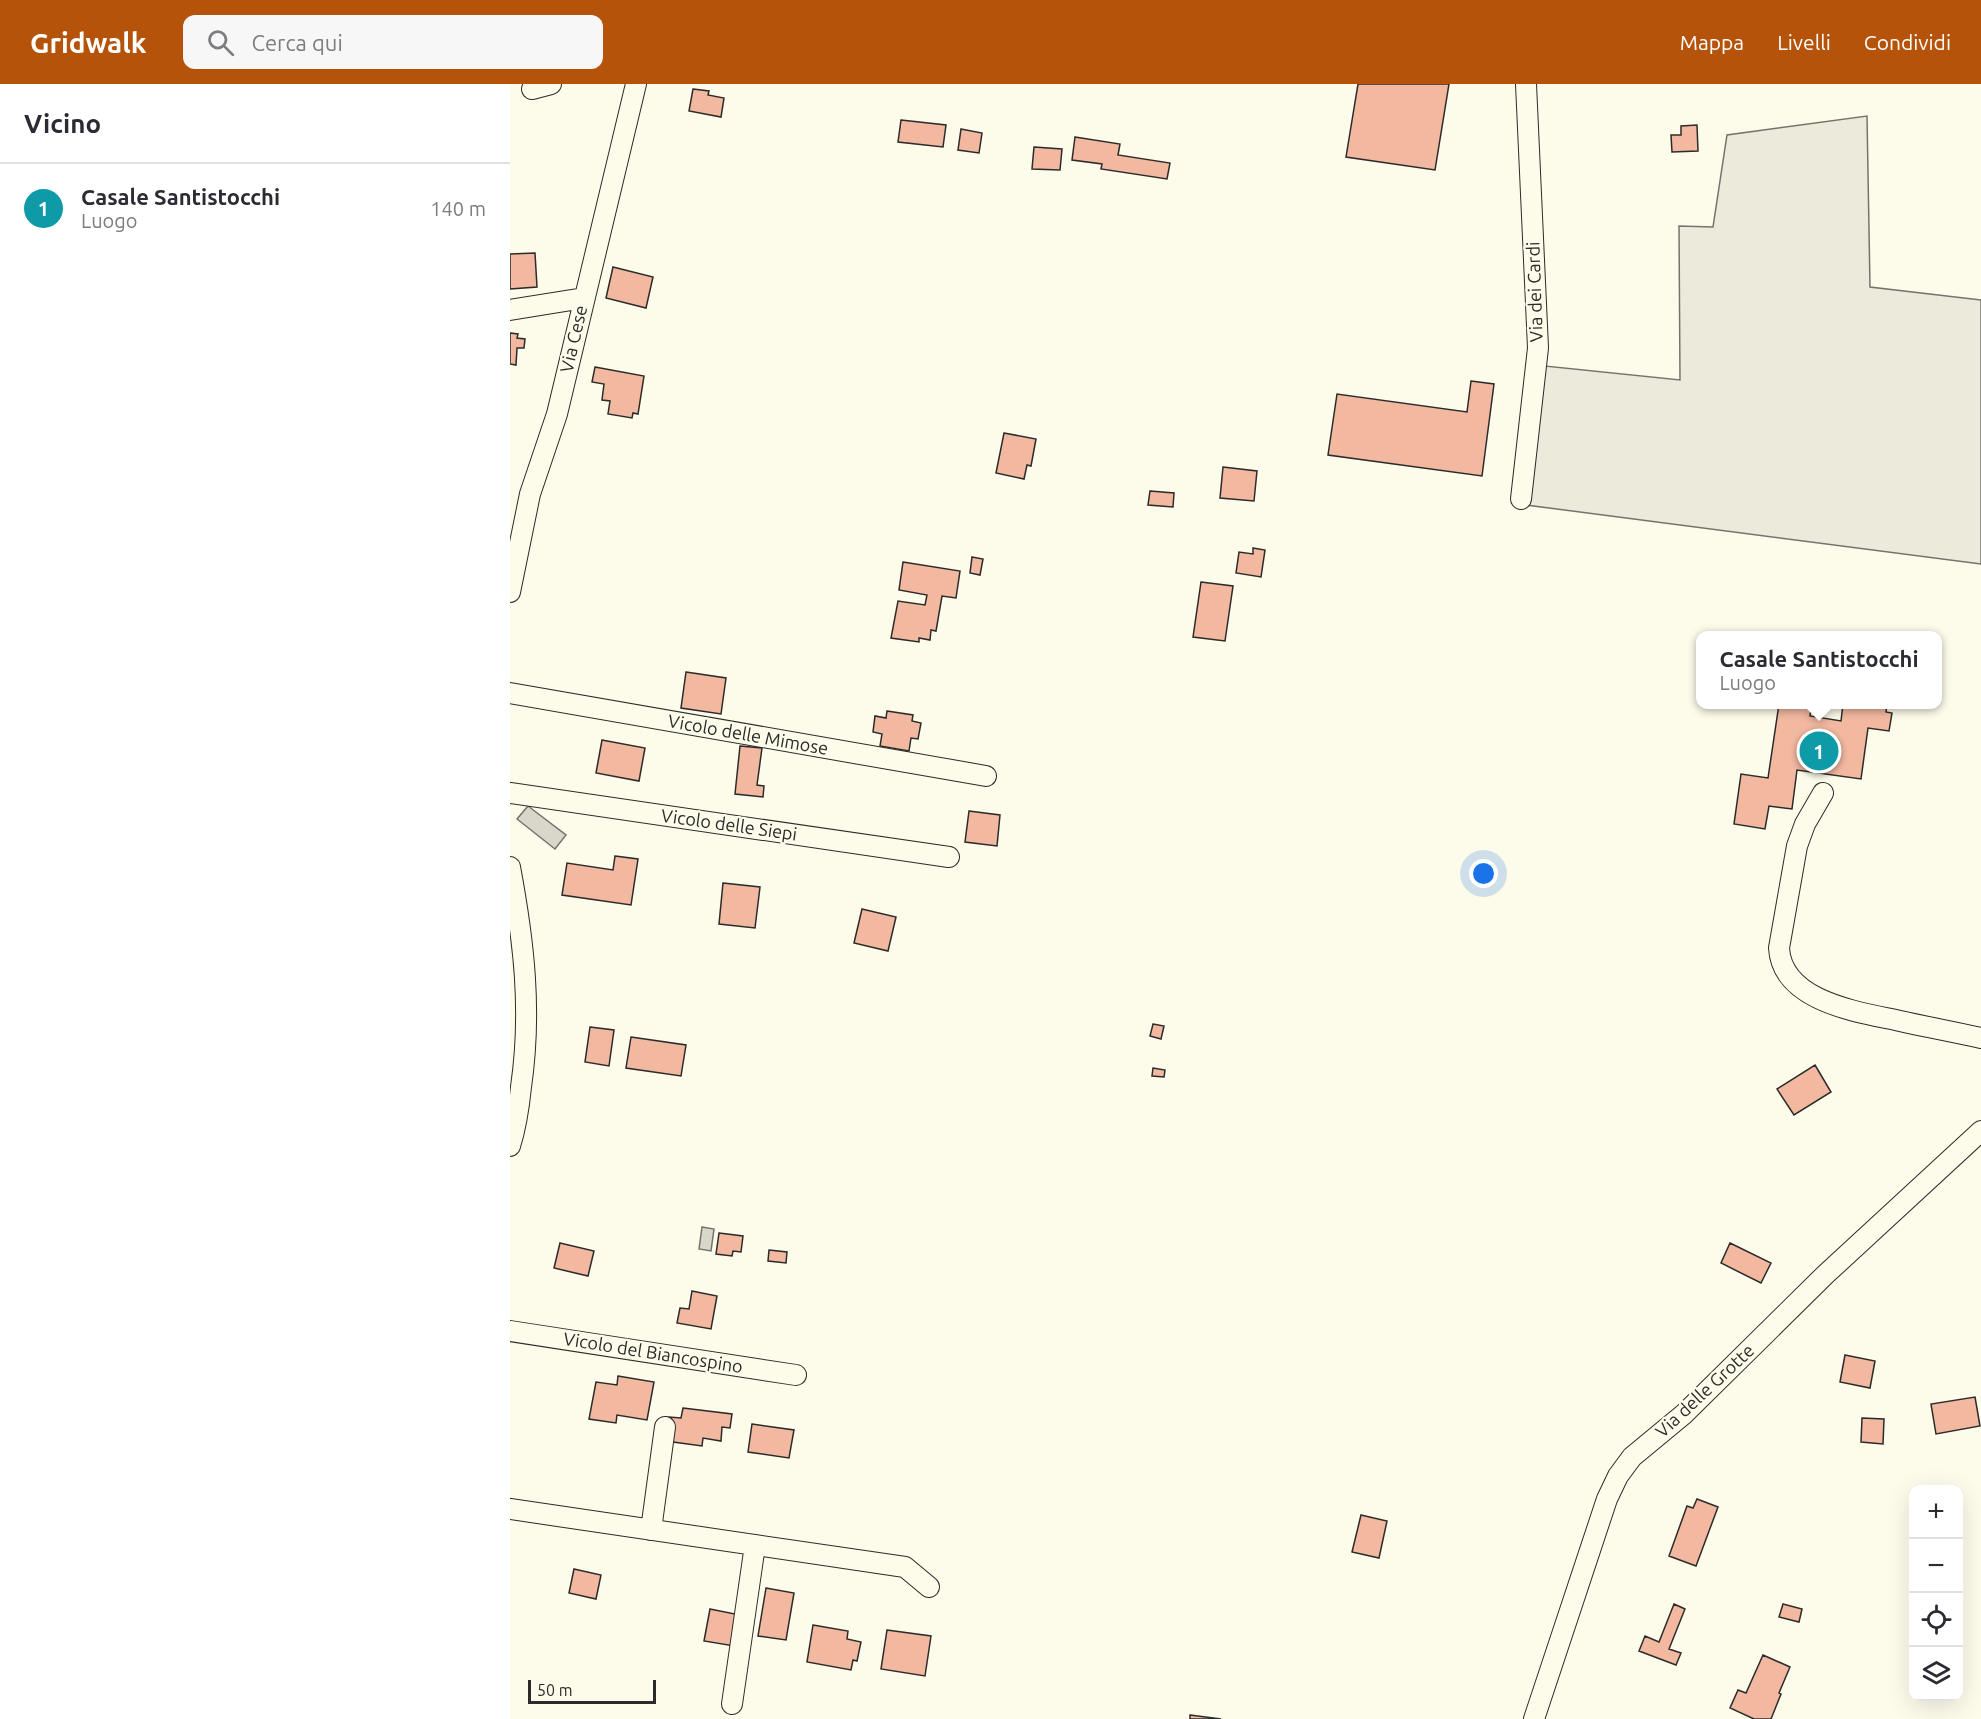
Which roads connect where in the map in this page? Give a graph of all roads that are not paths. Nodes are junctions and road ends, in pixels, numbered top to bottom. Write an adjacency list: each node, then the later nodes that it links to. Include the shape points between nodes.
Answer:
1 (551, 84): 4 (street)
2 (636, 84): 5 (street, Via Cese)
3 (1526, 84): 7 (street, Via dei Cardi, via 1538,348)
4 (532, 89)
5 (584, 298): 6 (street); 8 (street, Via Cese, via 557,414 526,511)
6 (510, 310)
7 (1521, 499)
8 (510, 592)
9 (510, 693): 10 (street, Vicolo delle Mimose)
10 (986, 776)
11 (510, 793): 13 (street, Vicolo delle Siepi)
12 (1823, 793): 15 (street, via 1801,834 1794,858 1779,948 1787,974 1809,994 1838,1006)
13 (949, 857)
14 (510, 867): 16 (street, via 527,994 526,1052)
15 (1981, 1038)
16 (515, 1103): 18 (street)
17 (1981, 1131): 27 (street, Via delle Grotte, via 1826,1274 1684,1414 1626,1463 1608,1499)
18 (510, 1146)
19 (510, 1331): 20 (street, Vicolo del Biancospino)
20 (796, 1375)
21 (665, 1427): 23 (street)
22 (510, 1509): 23 (street)
23 (651, 1530): 24 (street)
24 (755, 1545): 25 (street, via 905,1567); 26 (street)
25 (929, 1587)
26 (732, 1704)
27 (1534, 1719)

